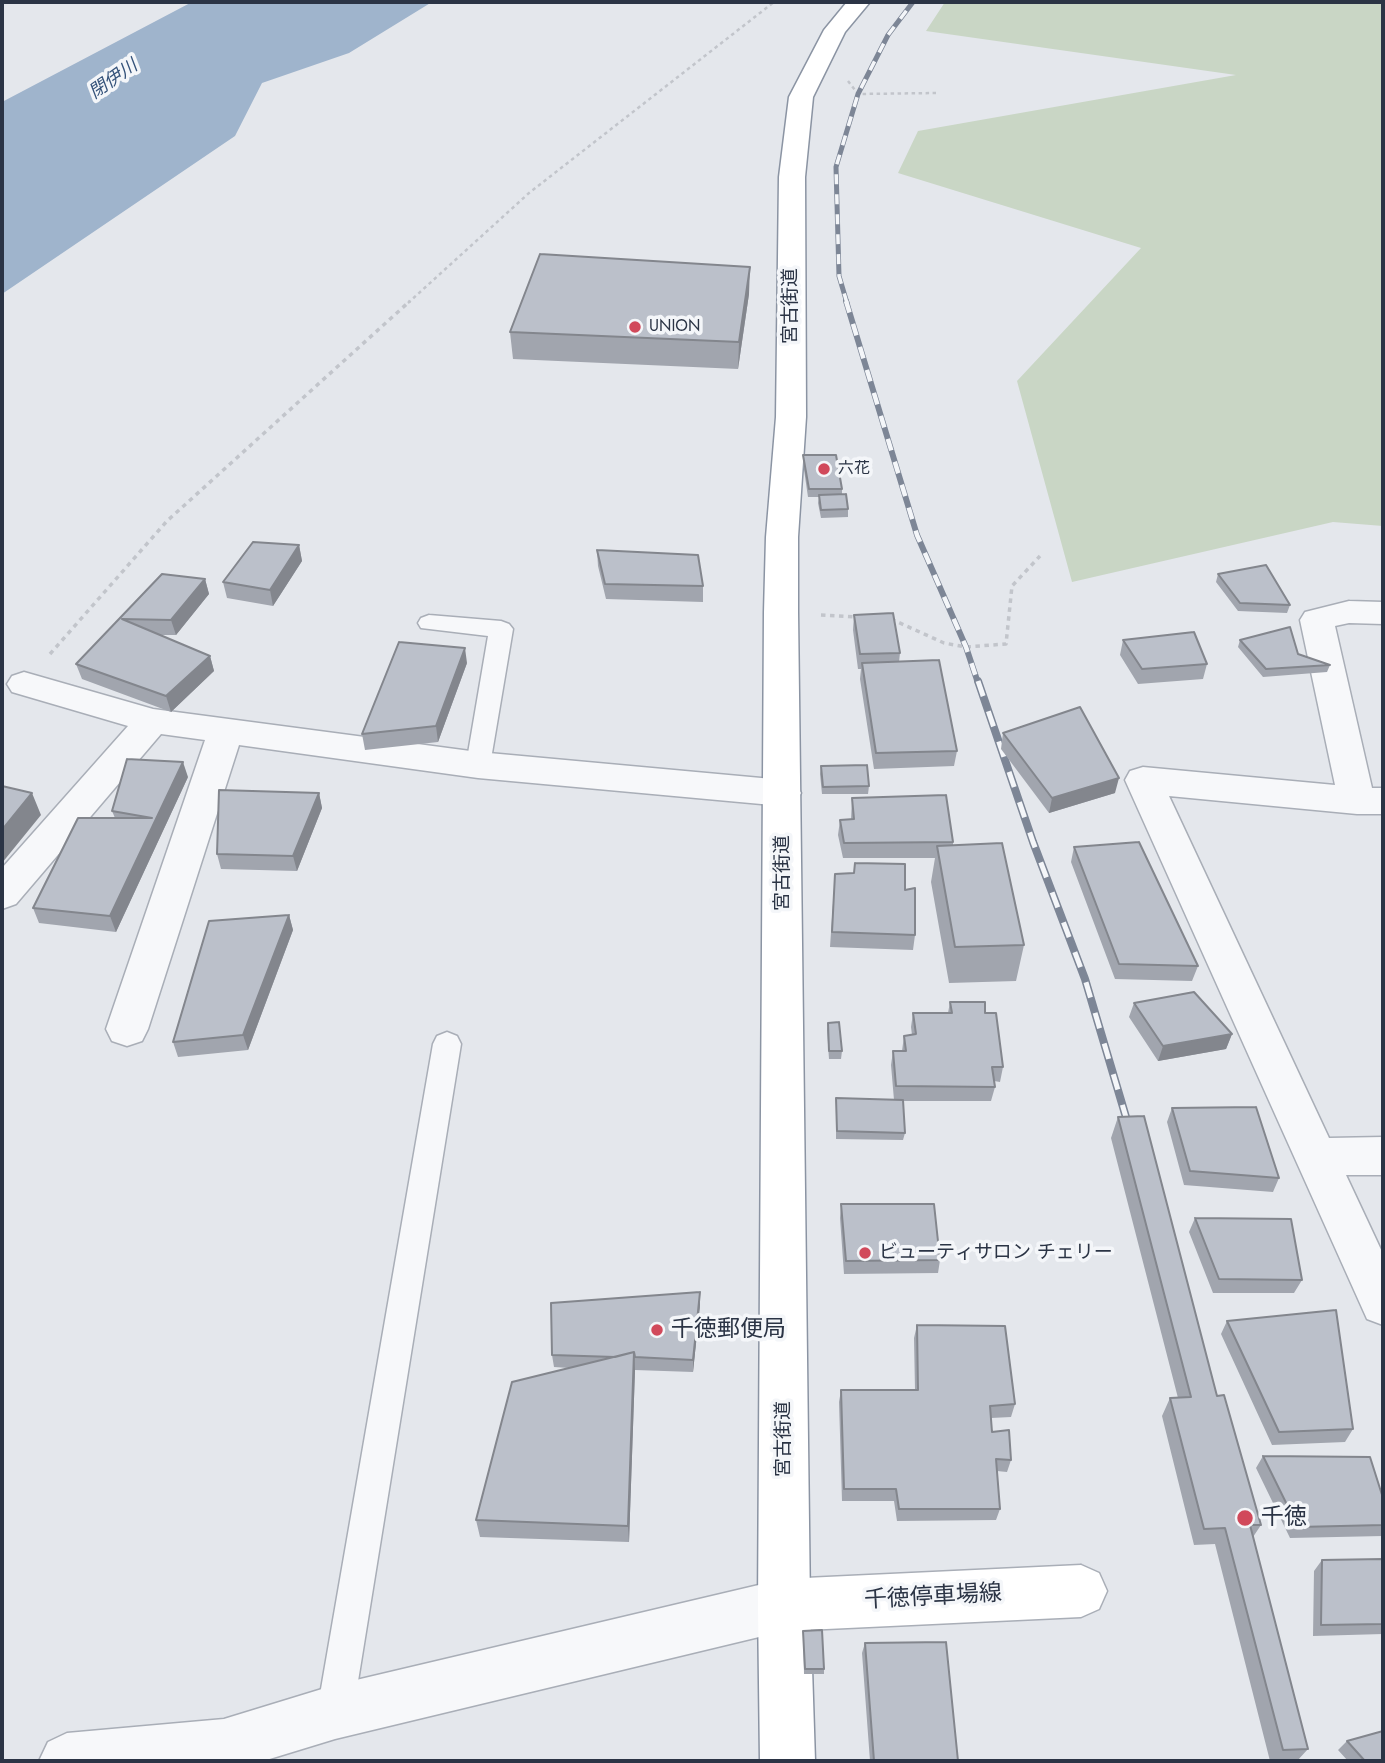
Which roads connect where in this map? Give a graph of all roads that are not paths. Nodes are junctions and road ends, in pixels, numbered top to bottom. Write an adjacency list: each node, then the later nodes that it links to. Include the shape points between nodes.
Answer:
1 (859, 2): 8 (main road, 宮古街道, via 835,30 800,97 792,177 791,417 782,537)
2 (1383, 614): 9 (street, via 1349,612 1317,620)
3 (429, 623): 7 (lane, via 501,629)
4 (24, 684): 5 (street)
5 (153, 721): 6 (street); 10 (street)
6 (226, 731): 7 (street); 11 (street)
7 (478, 765): 8 (street)
8 (783, 793): 17 (main road, 宮古街道)
9 (1370, 801): 14 (street, via 1143,780)
10 (2, 894)
11 (127, 1029)
12 (447, 1044): 18 (lane)
13 (1383, 1156): 14 (street)
14 (1315, 1157): 15 (street)
15 (1383, 1304)
16 (1081, 1591): 17 (main road, 千徳停車場線)
17 (784, 1605): 18 (street); 20 (main road, 宮古街道)
18 (335, 1712): 19 (street, via 224,1746)
19 (67, 1761)
20 (788, 1761)

